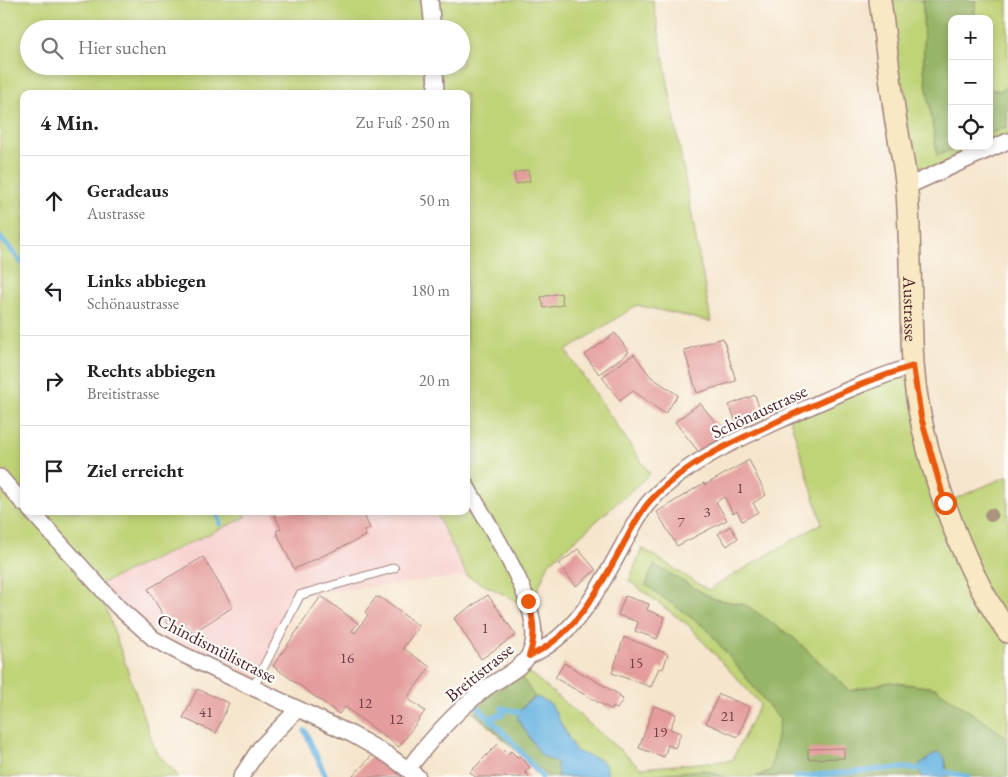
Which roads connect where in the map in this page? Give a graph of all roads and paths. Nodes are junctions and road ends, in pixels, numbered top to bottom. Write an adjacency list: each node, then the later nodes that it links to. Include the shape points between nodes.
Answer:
1 (430, 0): 3 (street)
2 (880, 0): 7 (street, Austrasse)
3 (432, 20)
4 (435, 75): 5 (street)
5 (436, 90)
6 (1008, 141): 7 (street)
7 (906, 187): 8 (street, Austrasse)
8 (913, 366): 14 (street, Austrasse, via 921,417 945,503 971,568); 15 (street, Schönaustrasse, via 872,379 734,441 673,481 643,509 596,592 563,634 550,646)
9 (0, 477): 11 (street)
10 (470, 492): 15 (street, Breitistrasse, via 526,596 534,629)
11 (20, 500)
12 (35, 515): 16 (street, Chindismülistrasse, via 141,630)
13 (394, 568): 16 (lane, via 300,594)
14 (1008, 632)
15 (529, 656): 18 (street, Breitistrasse, via 442,727)
16 (253, 688): 17 (street, Chindismülistrasse)
17 (298, 709): 18 (street, Chindismülistrasse, via 354,735); 19 (street, via 260,748)
18 (413, 773)
19 (241, 777)

